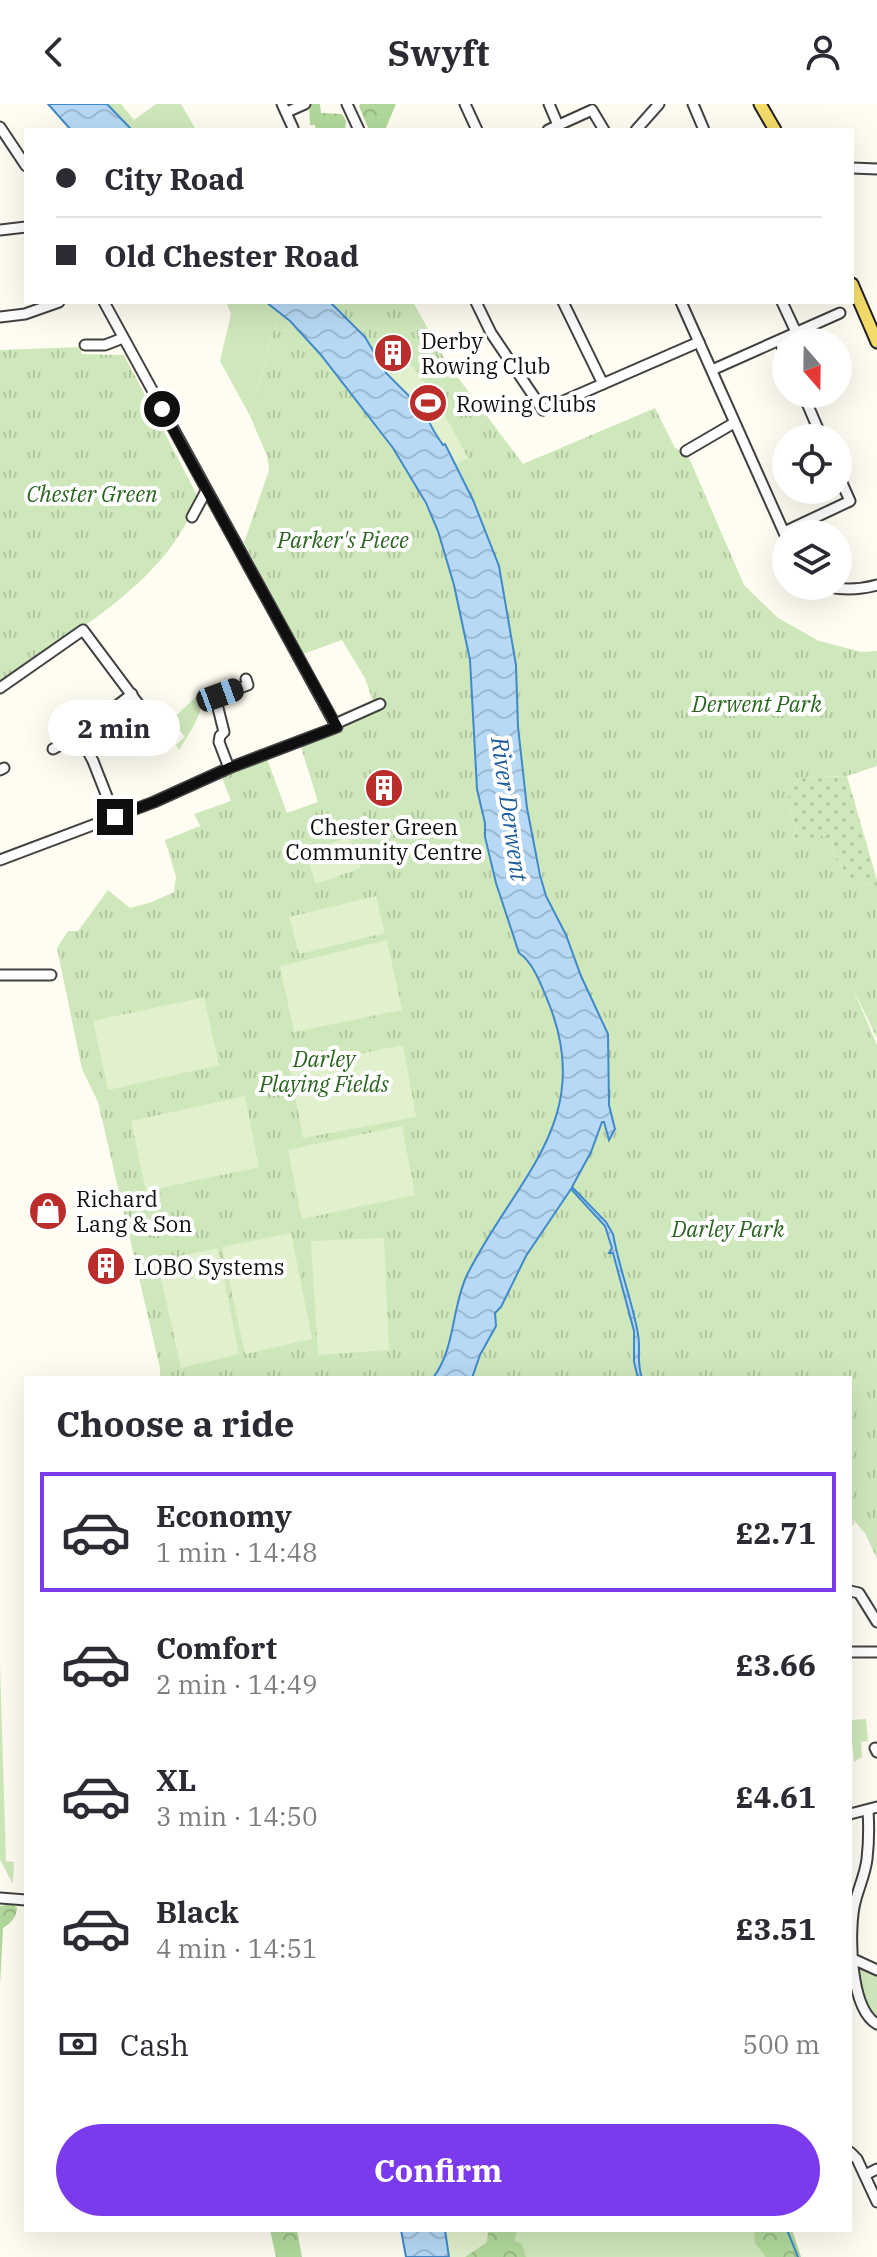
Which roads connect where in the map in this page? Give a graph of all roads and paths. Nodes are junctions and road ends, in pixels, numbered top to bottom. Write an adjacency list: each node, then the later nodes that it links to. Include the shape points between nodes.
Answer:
1 (305, 104): 8 (street)
2 (347, 104): 12 (street)
3 (465, 104): 13 (street)
4 (549, 104): 9 (street)
5 (659, 104): 16 (street)
6 (693, 104): 17 (street)
7 (760, 104): 18 (main road)
8 (284, 108): 11 (street)
9 (558, 125): 14 (street); 15 (street, via 592,110)
10 (0, 127): 19 (street)
11 (293, 128)
12 (358, 128)
13 (472, 128)
14 (552, 128)
15 (603, 128)
16 (638, 128)
17 (703, 128)
18 (774, 128)
19 (24, 163)
20 (854, 168): 21 (street)
21 (877, 169)
22 (24, 227): 23 (street)
23 (0, 230)
24 (854, 289): 37 (main road)
25 (53, 304): 32 (street)
26 (105, 304): 35 (street)
27 (477, 304): 41 (street, via 543,410)
28 (564, 304): 41 (street)
29 (682, 304): 36 (street)
30 (783, 304): 33 (street)
31 (840, 313): 34 (street)
32 (0, 317)
33 (794, 328)
34 (805, 328)
35 (123, 338): 38 (street); 44 (street)
36 (699, 342): 40 (street); 41 (street)
37 (877, 342)
38 (85, 345)
39 (772, 345): 40 (street)
40 (712, 370): 42 (street)
41 (603, 384)
42 (734, 423): 43 (street); 47 (street)
43 (686, 451)
44 (206, 491): 46 (street); 55 (street)
45 (844, 504): 48 (street)
46 (192, 517)
47 (778, 520)
48 (814, 520)
49 (877, 585): 50 (street)
50 (852, 589)
51 (246, 679): 59 (street, via 248,685 216,700 224,732 219,742)
52 (0, 688): 53 (street, via 83,630)
53 (128, 697): 56 (street); 57 (street)
54 (380, 704): 55 (street)
55 (335, 724): 59 (street)
56 (160, 733)
57 (79, 735): 58 (street); 60 (street)
58 (53, 749)
59 (229, 768): 60 (street)
60 (115, 817): 61 (street)
61 (0, 860)
62 (0, 975): 63 (street)
63 (51, 975)
64 (852, 1591): 65 (street, via 859,1593)
65 (877, 1622)
66 (852, 1652): 67 (street)
67 (877, 1652)
68 (872, 1808): 69 (street); 72 (street, via 867,1859 853,1912)
69 (852, 1813)
70 (0, 1898): 71 (street)
71 (24, 1900)
72 (853, 1959): 73 (street); 74 (street, via 866,2014)
73 (877, 1970)
74 (877, 2024)
75 (852, 2155): 77 (street)
76 (877, 2169): 77 (street)
77 (865, 2175): 78 (street)
78 (877, 2202)

